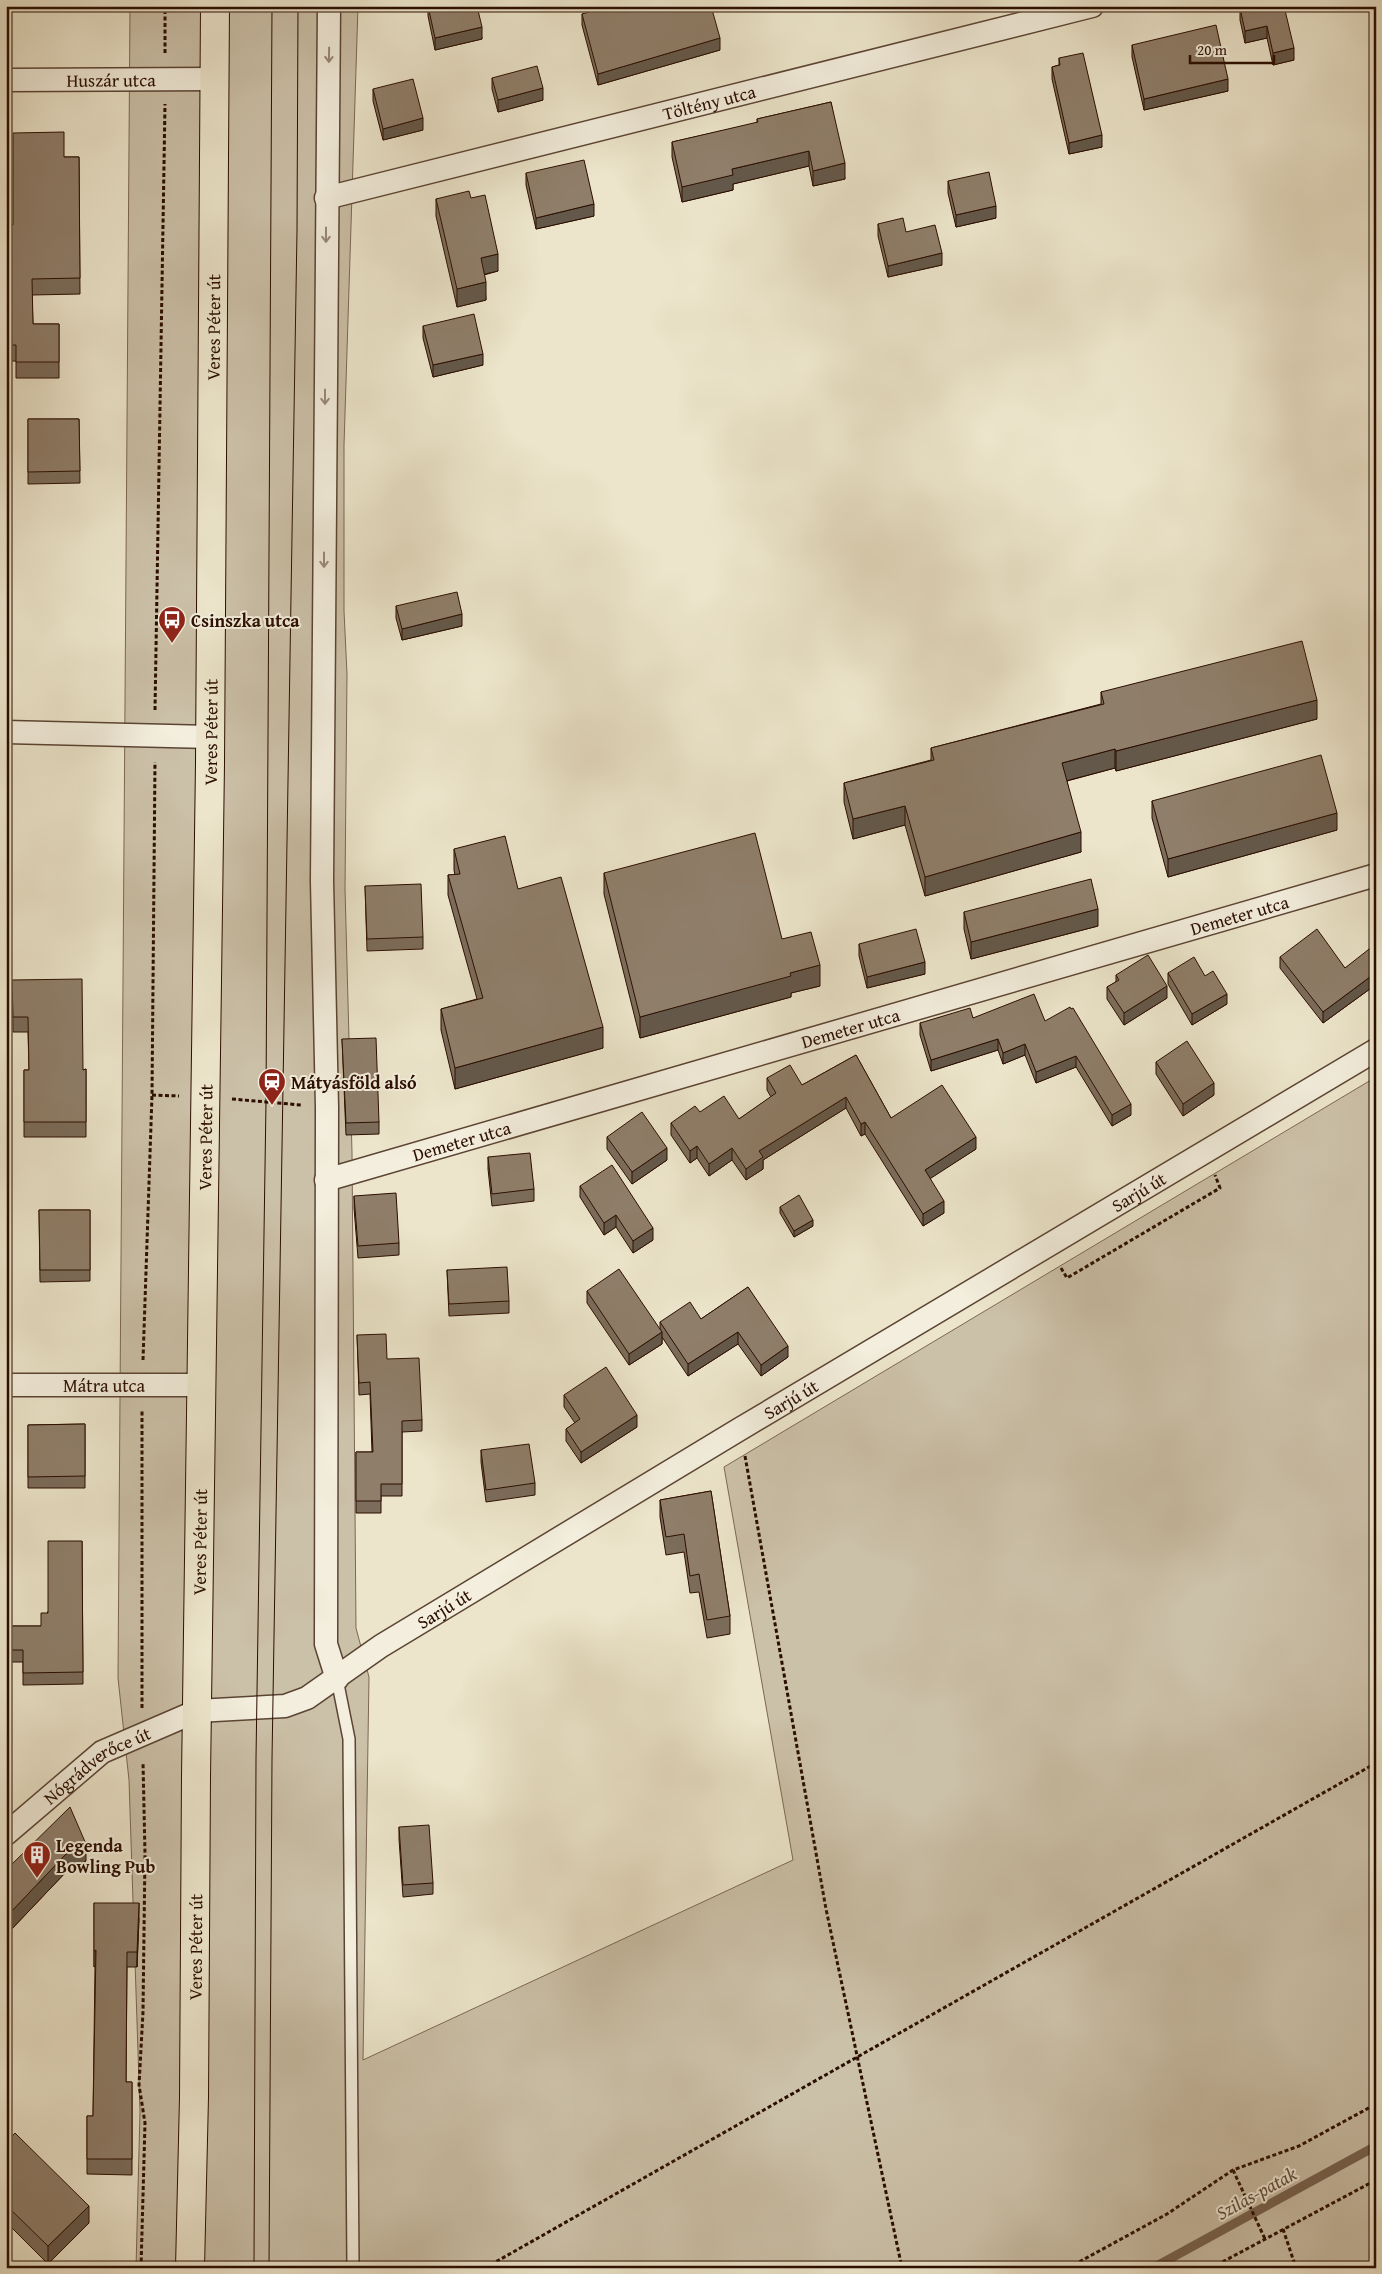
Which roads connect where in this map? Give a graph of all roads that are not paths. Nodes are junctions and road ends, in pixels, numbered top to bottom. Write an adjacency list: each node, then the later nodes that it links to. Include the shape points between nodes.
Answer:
1 (216, 6): 5 (main road, Veres Péter út)
2 (330, 6): 6 (street, one-way to 6)
3 (1092, 6): 6 (street, Töltény utca)
4 (6, 80): 5 (street, Huszár utca)
5 (216, 80): 8 (main road, Veres Péter út)
6 (326, 198): 11 (street, one-way to 11, via 322,880)
7 (6, 732): 8 (street)
8 (210, 737): 13 (main road, Veres Péter út)
9 (1376, 875): 11 (street, Demeter utca)
10 (1376, 1050): 14 (street, Sarjú út, via 381,1646)
11 (326, 1180): 14 (street, via 326,1644)
12 (6, 1385): 13 (street, Mátra utca)
13 (201, 1385): 15 (main road, Veres Péter út)
14 (337, 1679): 15 (street, Sarjú út, via 307,1698 285,1706); 18 (lane, via 349,1739)
15 (197, 1711): 16 (street, Nógrádverőce út, via 102,1752); 17 (main road, Veres Péter út)
16 (6, 1834)
17 (190, 2268)
18 (353, 2268)

